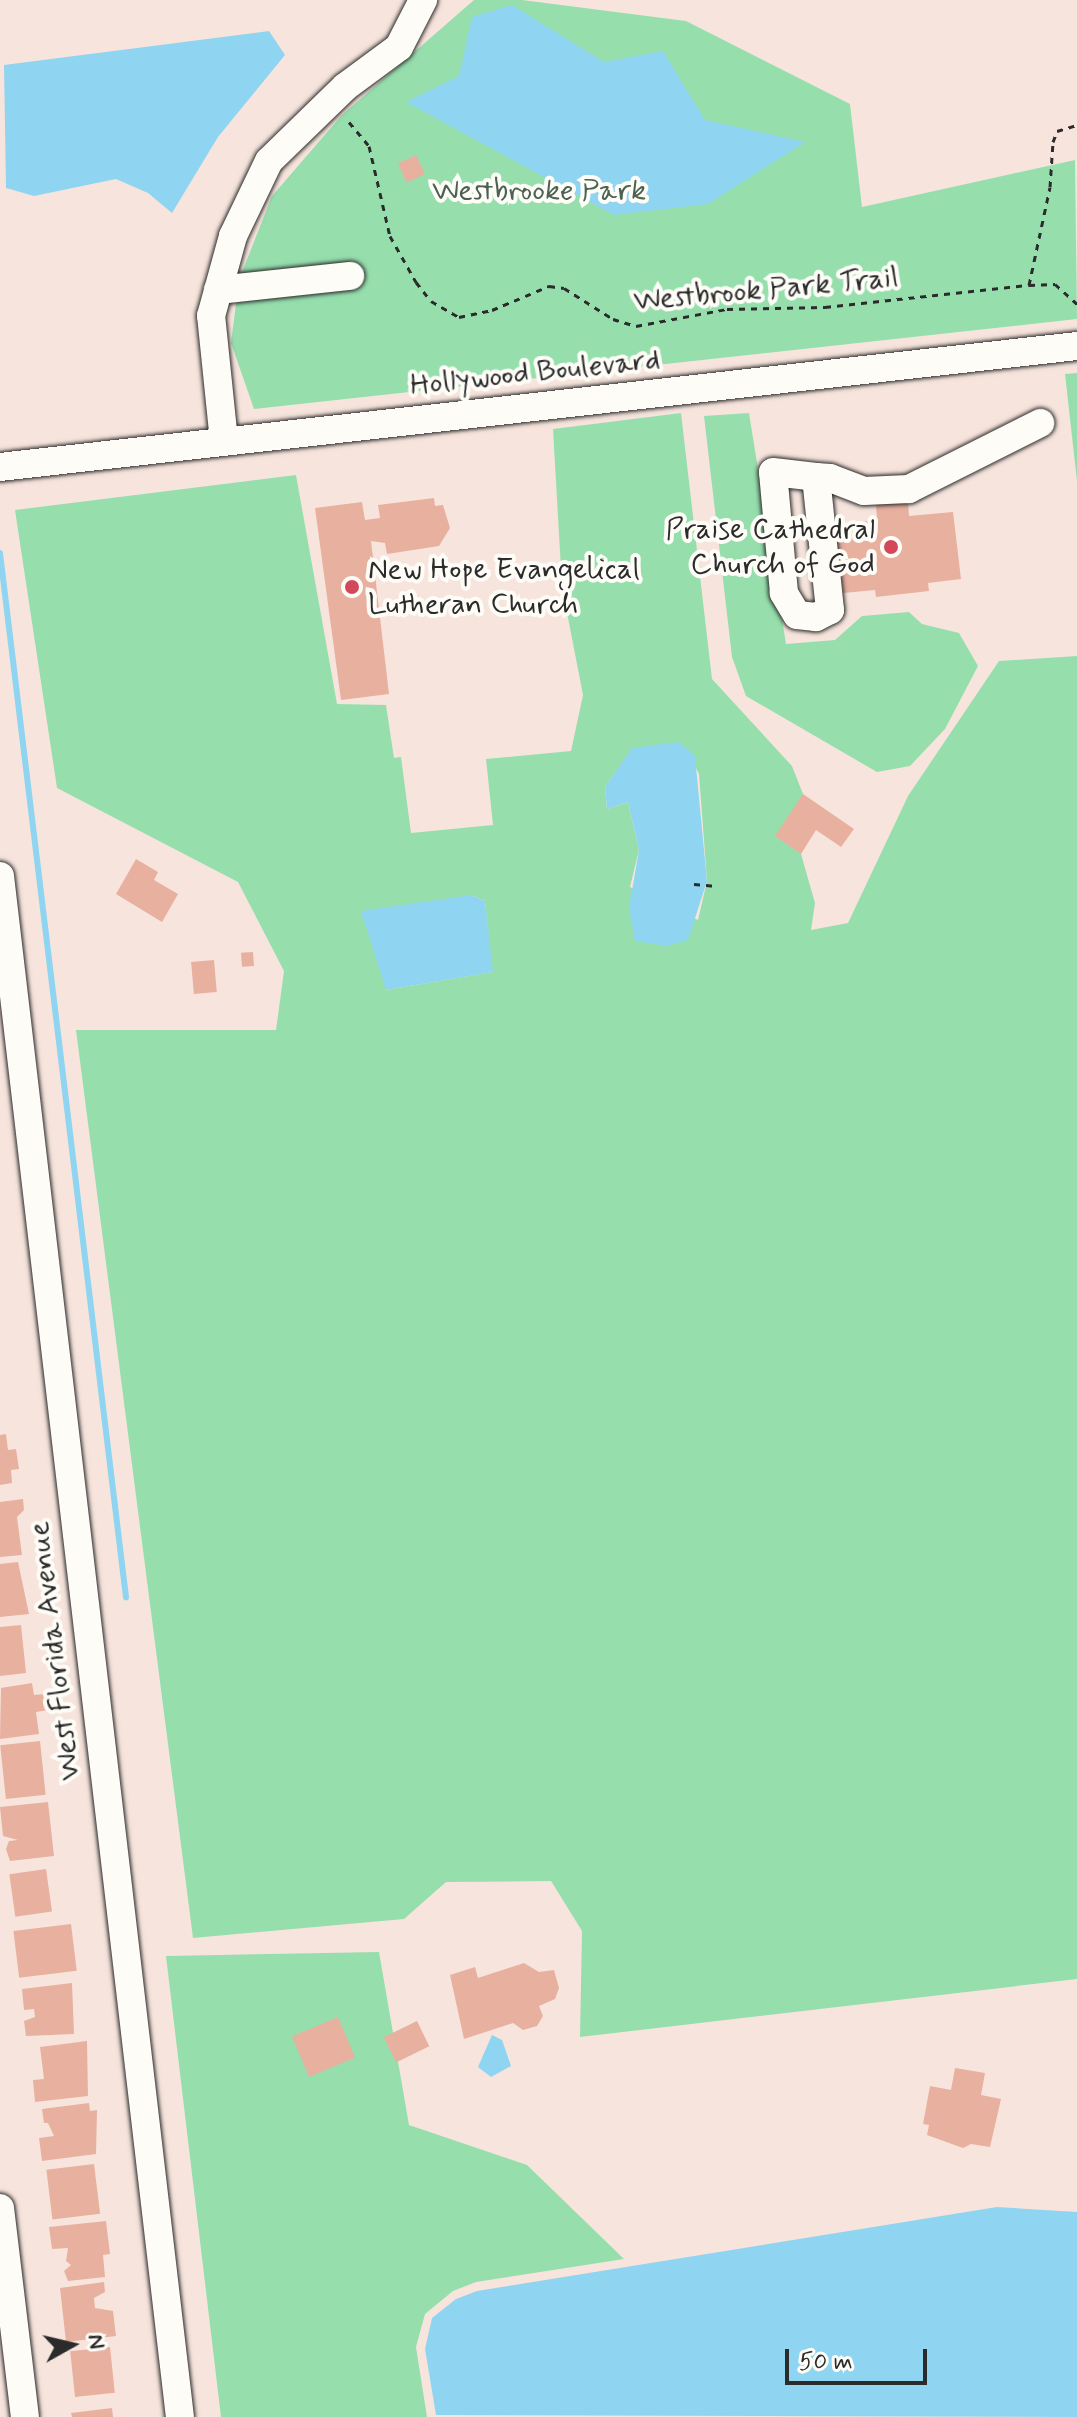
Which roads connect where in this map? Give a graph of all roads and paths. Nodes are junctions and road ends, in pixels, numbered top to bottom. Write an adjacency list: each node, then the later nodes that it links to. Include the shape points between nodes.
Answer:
1 (423, 0): 6 (street, via 399,47 345,87 269,161 233,236)
2 (349, 122): 5 (path, Westbrook Park Trail, via 369,146 390,236 431,301 459,317 492,310 549,286 577,294 613,319 656,326 727,309 825,307)
3 (1077, 125): 5 (path, via 1057,131 1053,142 1050,187)
4 (350, 276): 6 (street)
5 (1029, 285): 7 (path, Westbrook Park Trail, via 1055,284)
6 (218, 290): 10 (street, via 211,316)
7 (1077, 304)
8 (1077, 346): 10 (street, Hollywood Boulevard)
9 (1040, 423): 12 (street, via 909,489 864,491)
10 (224, 441): 11 (street, Hollywood Boulevard)
11 (0, 467)
12 (816, 477): 12 (street, via 830,610 816,617 797,615 784,593 773,472)
13 (0, 876): 18 (street, West Florida Avenue)
14 (694, 884): 15 (path)
15 (717, 886)
16 (0, 2208): 17 (street)
17 (25, 2417)
18 (180, 2417)

